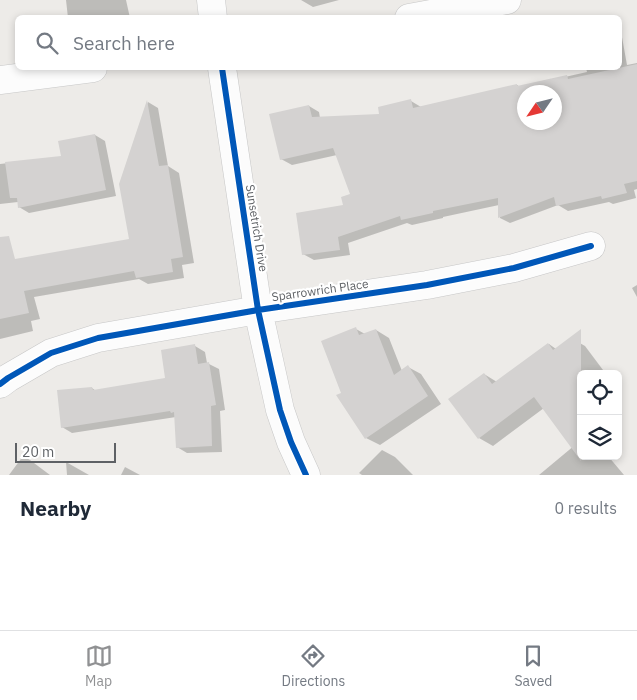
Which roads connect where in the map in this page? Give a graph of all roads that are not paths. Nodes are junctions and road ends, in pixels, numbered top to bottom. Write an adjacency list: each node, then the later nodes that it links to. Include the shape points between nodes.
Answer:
1 (210, 0): 3 (street)
2 (507, 0): 4 (street)
3 (213, 15)
4 (425, 15)
5 (78, 70): 7 (street)
6 (222, 70): 9 (street, Sunsetrich Drive)
7 (0, 80)
8 (591, 246): 9 (street, Sparrowrich Place, via 514,268 426,286)
9 (258, 310): 10 (street, Sparrowrich Place, via 98,338 51,353); 11 (street, Sunsetrich Drive, via 280,410 290,442)
10 (0, 384)
11 (306, 475)

